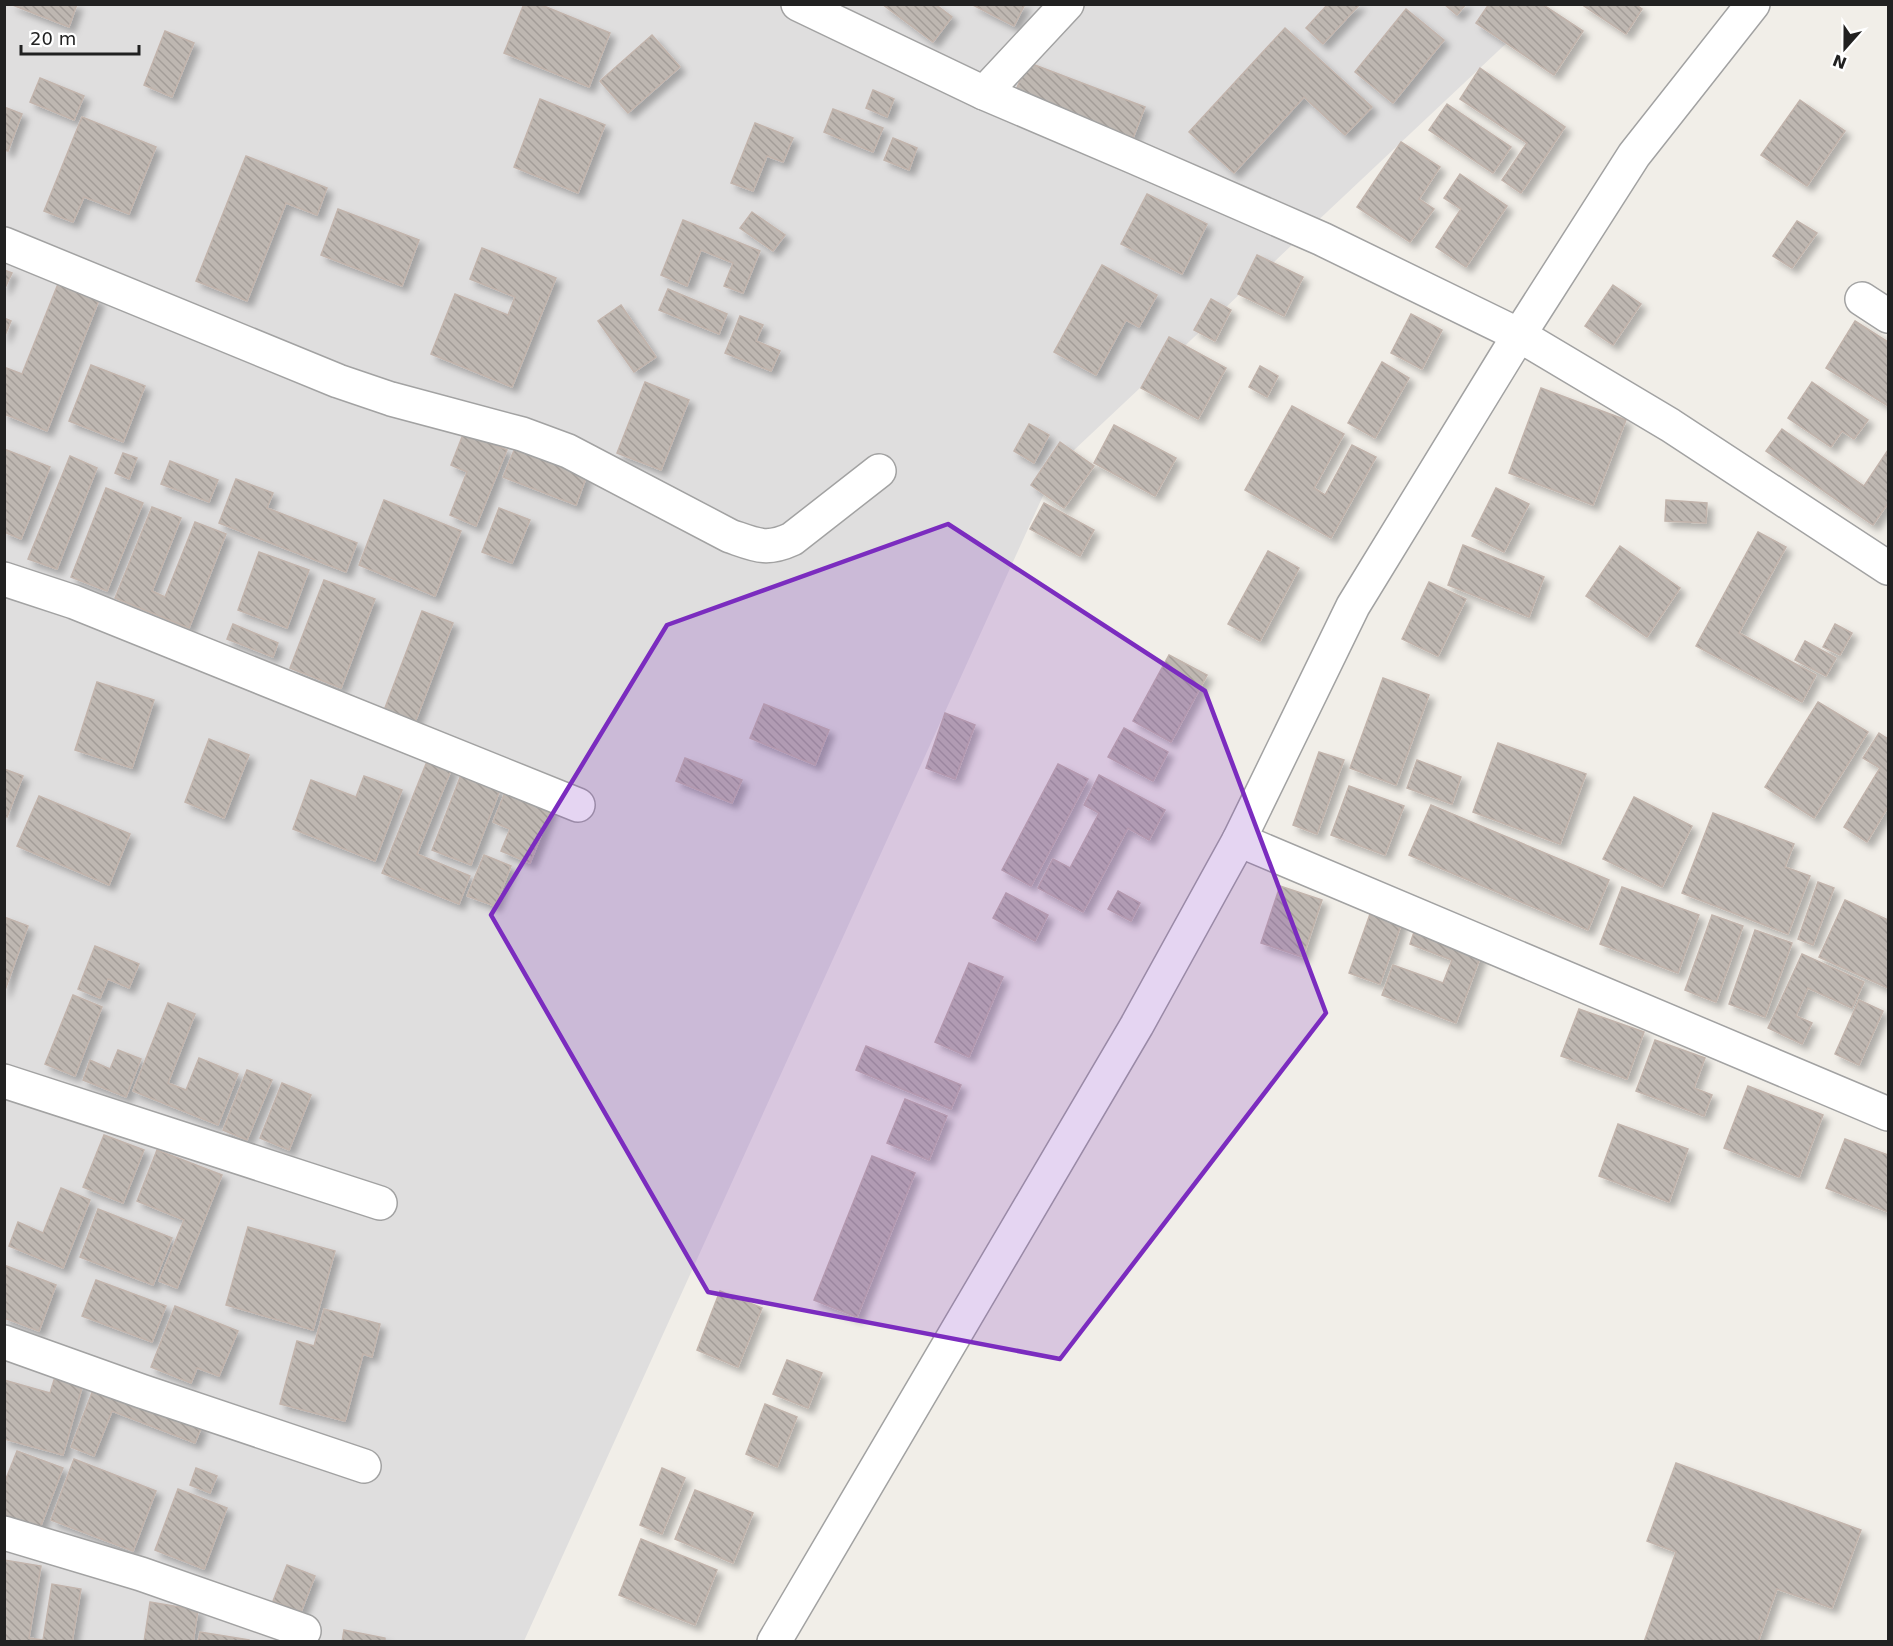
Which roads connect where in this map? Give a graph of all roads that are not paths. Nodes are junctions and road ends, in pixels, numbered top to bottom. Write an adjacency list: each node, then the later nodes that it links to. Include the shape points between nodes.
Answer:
1 (798, 4): 4 (street)
2 (1067, 4): 4 (street)
3 (1753, 4): 6 (street, via 1634,155)
4 (984, 93): 6 (street, via 1322,239)
5 (4, 244): 7 (street, via 339,381 568,451 730,536 757,545 776,546 792,539)
6 (1519, 335): 8 (street, via 1670,425); 11 (street, via 1353,606)
7 (879, 471)
8 (1888, 568)
9 (4, 579): 10 (street, via 74,602)
10 (578, 805)
11 (1239, 840): 13 (street); 19 (street, via 1137,1025)
12 (4, 1081): 14 (street)
13 (1888, 1114)
14 (380, 1203)
15 (4, 1342): 16 (street)
16 (364, 1466)
17 (4, 1533): 18 (street, via 141,1574)
18 (304, 1631)
19 (774, 1641)

